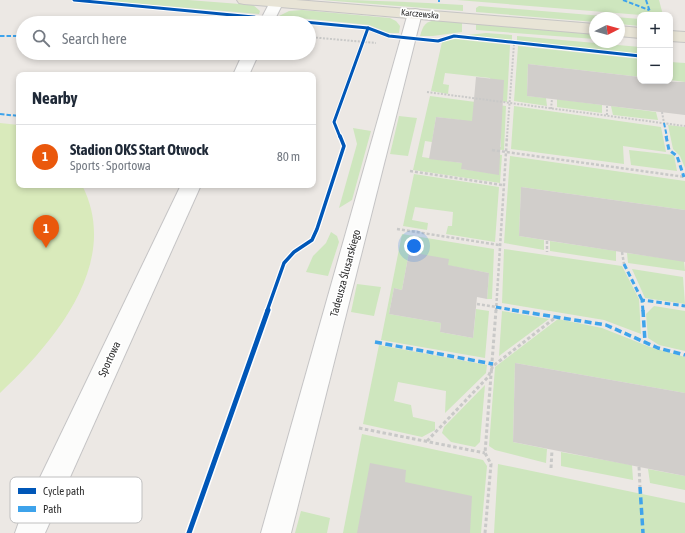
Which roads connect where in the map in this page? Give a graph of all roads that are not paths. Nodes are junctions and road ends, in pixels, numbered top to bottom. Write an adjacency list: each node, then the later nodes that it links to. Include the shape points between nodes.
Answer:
1 (244, 0): 2 (main road, Karczewska)
2 (276, 2): 3 (main road, Karczewska); 4 (street)
3 (415, 13): 5 (main road, Karczewska); 16 (street, Tadeusza Ślusarskiego)
4 (269, 16)
5 (589, 28)
6 (625, 32): 7 (main road)
7 (637, 33)
8 (673, 36): 9 (main road)
9 (685, 37)
10 (248, 60): 11 (street)
11 (242, 72)
12 (190, 188): 13 (street, Sportowa)
13 (54, 477)
14 (33, 523): 15 (street, Sportowa)
15 (30, 533)
16 (276, 533)

